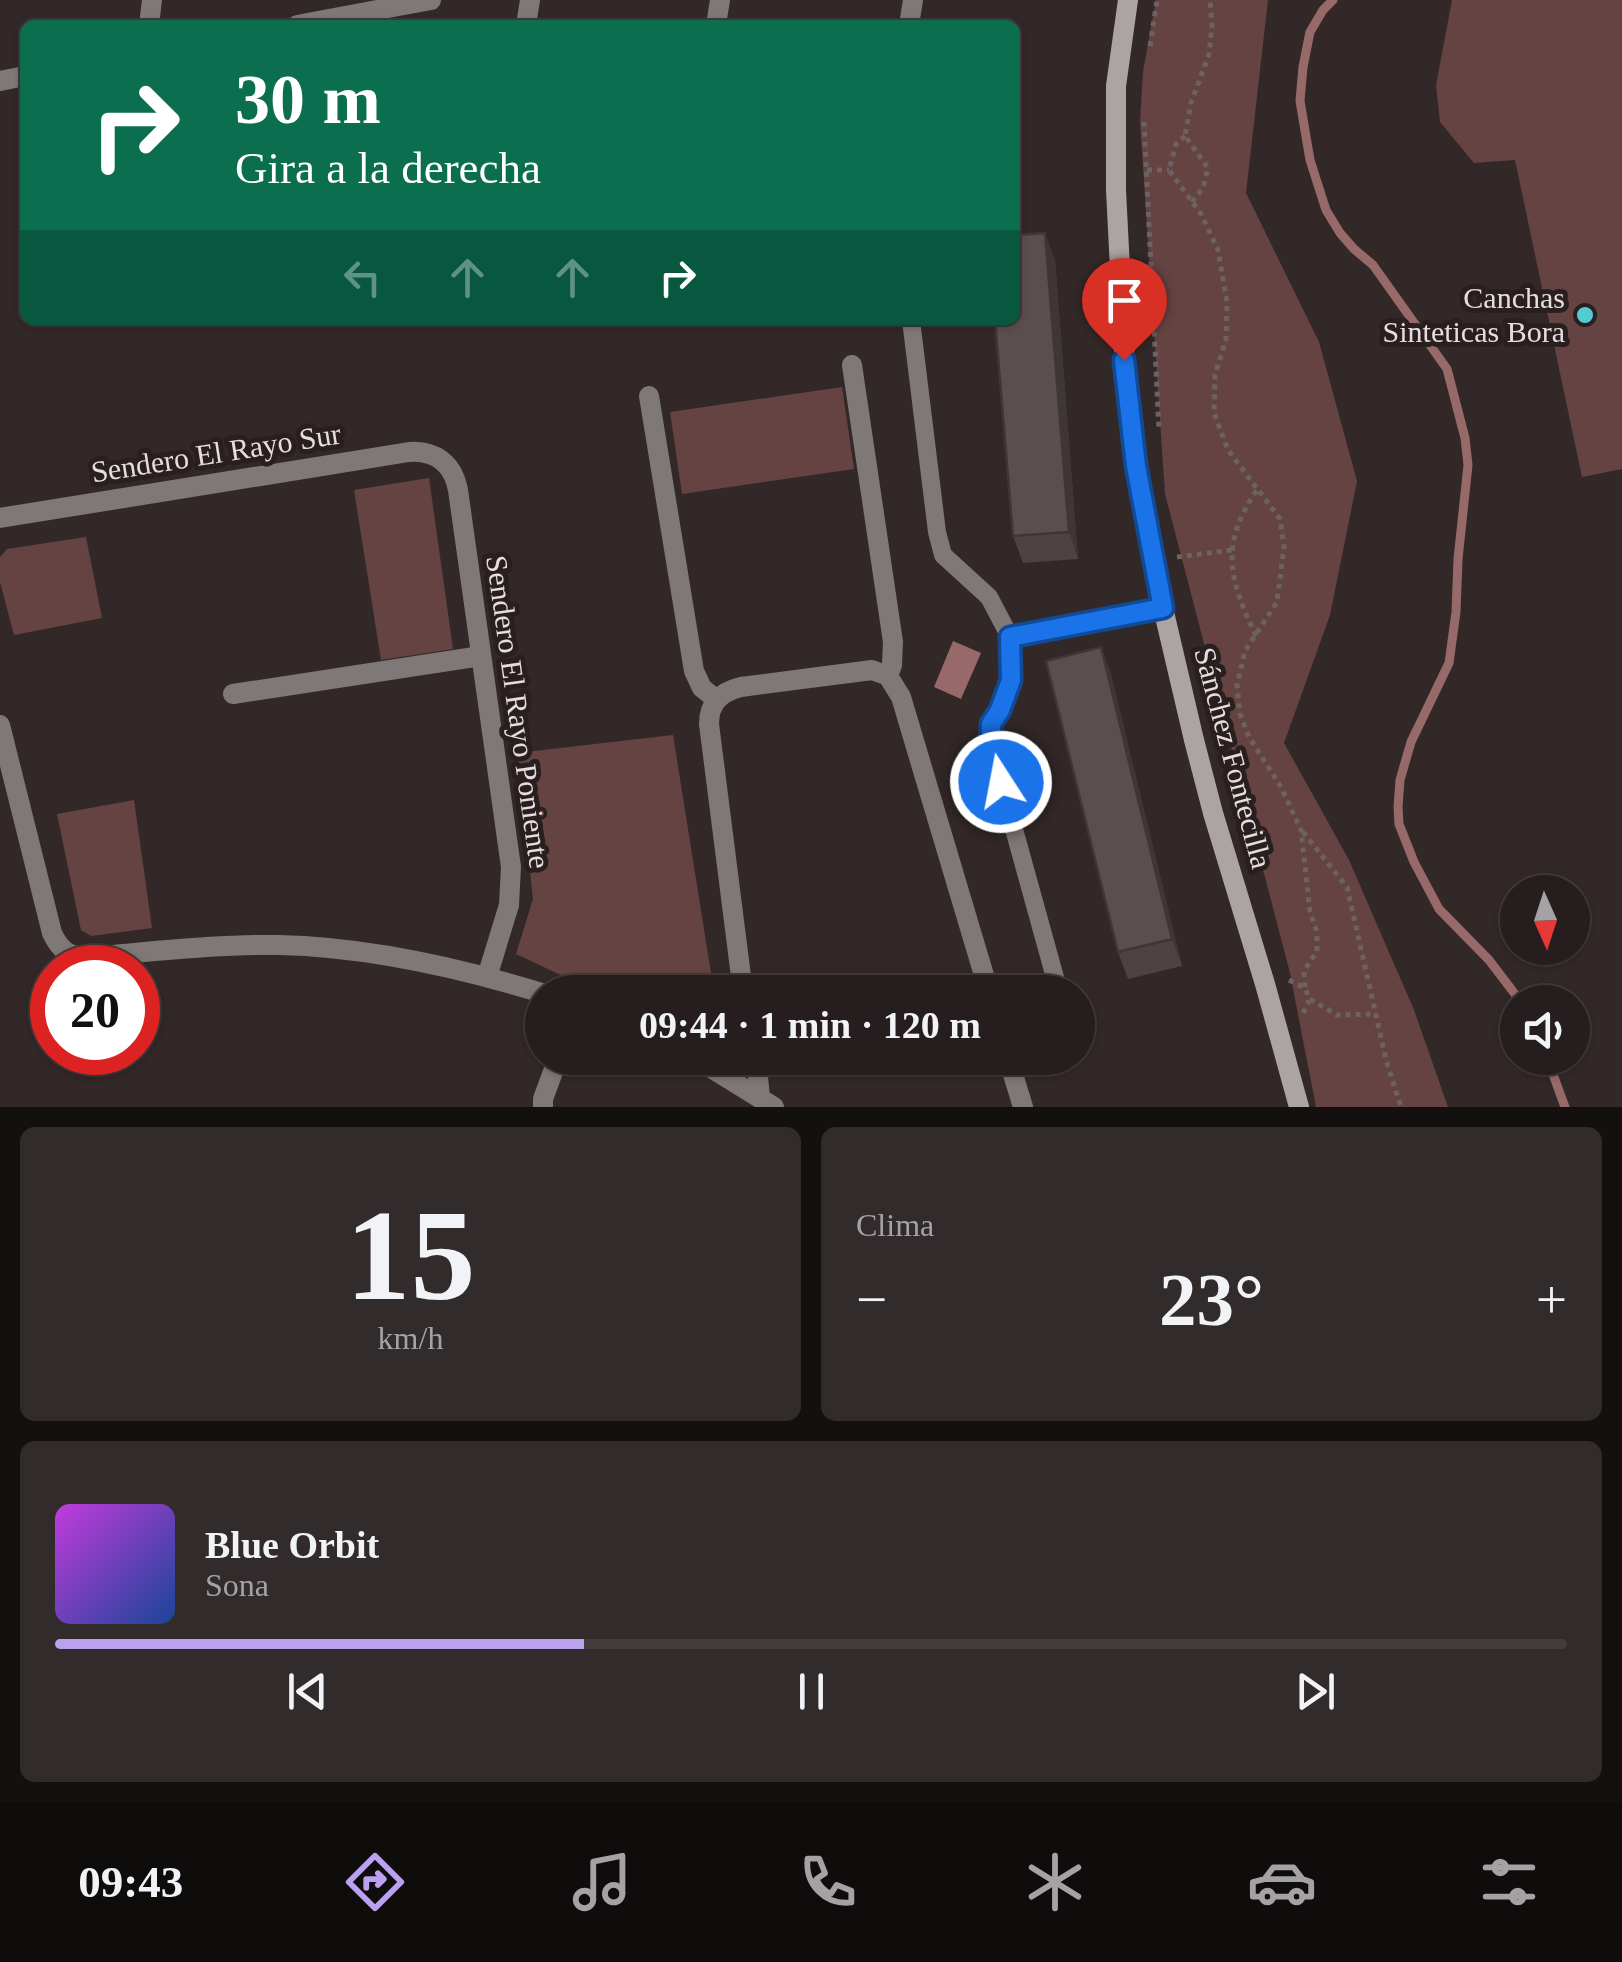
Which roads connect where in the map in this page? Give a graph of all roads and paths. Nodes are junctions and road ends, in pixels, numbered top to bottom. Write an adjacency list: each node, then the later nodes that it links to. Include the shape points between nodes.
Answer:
1 (431, 0): 5 (street)
2 (1128, 0): 22 (street, Sánchez Fontecilla, via 1116,86 1120,306 1136,466)
3 (1157, 0): 7 (path)
4 (1210, 0): 9 (path, via 1210,54)
5 (342, 14): 6 (street)
6 (317, 20)
7 (1149, 50)
8 (1143, 107): 10 (path)
9 (1186, 136): 11 (path, via 1176,144); 12 (path, via 1208,168)
10 (1146, 170): 11 (path); 16 (path)
11 (1169, 170): 12 (path)
12 (1192, 202): 18 (path, via 1218,250 1227,302 1214,413 1228,450)
13 (912, 325): 24 (lane, via 942,555 989,597)
14 (852, 365): 26 (street, via 893,642)
15 (650, 396): 28 (street, via 694,671)
16 (1160, 437)
17 (440, 458): 19 (street, Sendero El Rayo Sur, via 410,452); 25 (street, Sendero El Rayo Poniente, via 456,477)
18 (1258, 488): 20 (path); 23 (path, via 1280,519 1284,547 1277,602)
19 (0, 518)
20 (1232, 550): 21 (path, via 1177,556); 23 (path, via 1234,582)
21 (1180, 572)
22 (1163, 608): 24 (lane); 48 (street, Sánchez Fontecilla, via 1213,812)
23 (1256, 636): 30 (path, via 1237,685 1240,714)
24 (1010, 637): 33 (lane, via 1011,680 991,724 991,746)
25 (481, 656): 27 (street); 34 (street, Sendero El Rayo Poniente, via 512,867 509,905)
26 (888, 676): 28 (street, via 872,670 742,686); 32 (street, via 901,696)
27 (233, 694)
28 (716, 699): 31 (street, via 709,724)
29 (0, 726): 34 (street, via 52,933 65,952 87,957 282,945)
30 (1301, 830): 37 (path, via 1317,932); 39 (path, via 1347,888)
31 (739, 975)
32 (984, 975)
33 (1054, 975)
34 (487, 976): 36 (street)
35 (1289, 980): 37 (path)
36 (525, 988)
37 (1305, 988): 38 (path)
38 (1310, 1000): 39 (path, via 1336,1015); 40 (path)
39 (1376, 1014): 49 (path)
40 (1301, 1015)
41 (551, 1075): 46 (street)
42 (723, 1075): 45 (street)
43 (760, 1075): 45 (street)
44 (1013, 1075): 47 (street)
45 (767, 1102)
46 (540, 1104)
47 (1022, 1107)
48 (1299, 1107)
49 (1401, 1107)

